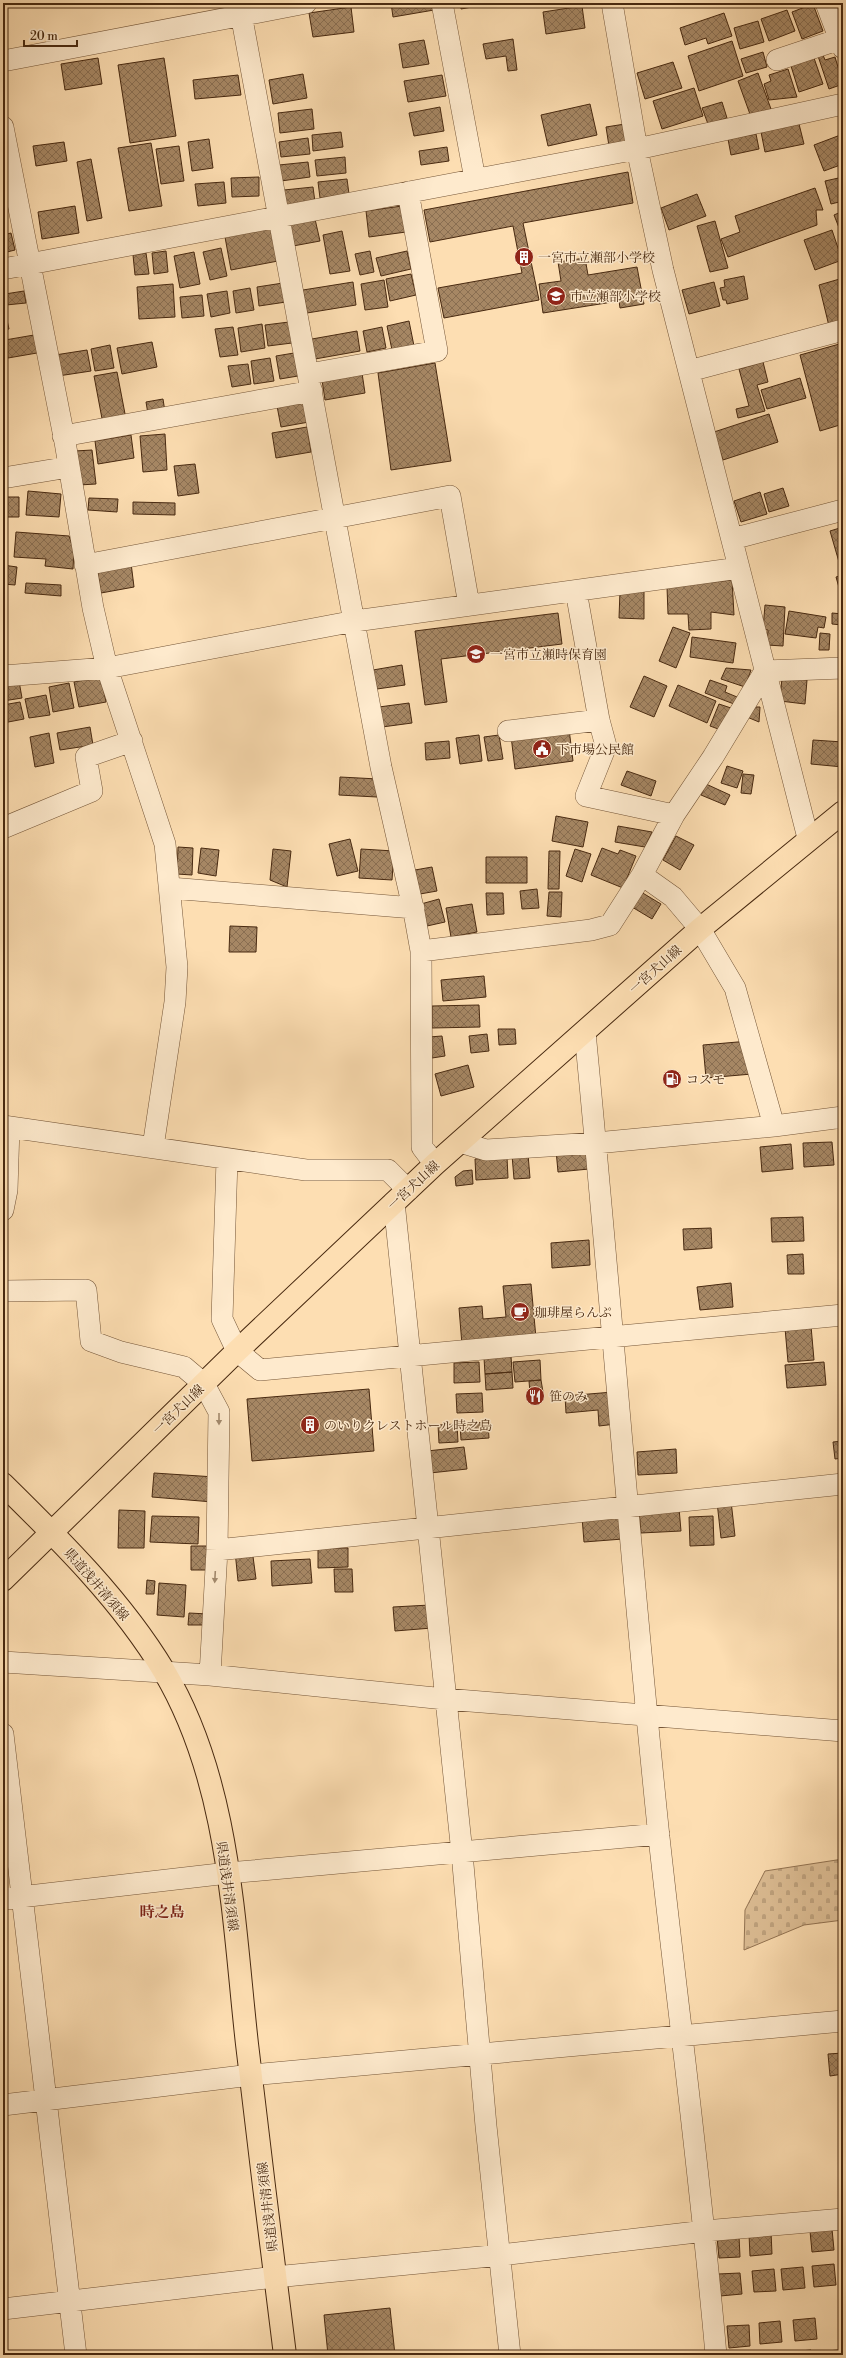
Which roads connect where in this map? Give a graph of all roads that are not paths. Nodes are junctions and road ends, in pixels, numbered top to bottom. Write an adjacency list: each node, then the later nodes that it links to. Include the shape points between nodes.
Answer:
1 (306, 3): 5 (street)
2 (442, 3): 12 (street)
3 (612, 3): 11 (street)
4 (826, 3): 6 (street)
5 (240, 9): 7 (street); 14 (street)
6 (841, 44): 8 (street)
7 (3, 60)
8 (777, 60)
9 (843, 104): 11 (street)
10 (3, 127): 15 (street)
11 (637, 149): 12 (street); 18 (street, via 663,270)
12 (475, 179): 13 (street)
13 (408, 192): 14 (street); 19 (street, via 437,351)
14 (279, 217): 15 (street); 19 (street)
15 (31, 264): 16 (street); 20 (street)
16 (3, 269)
17 (843, 330): 18 (street)
18 (689, 371): 25 (street)
19 (311, 383): 20 (street); 24 (street)
20 (63, 436): 21 (street)
21 (69, 467): 22 (street); 26 (street)
22 (3, 478)
23 (843, 510): 25 (street)
24 (335, 518): 26 (street); 29 (street, via 450,496); 30 (street)
25 (732, 539): 27 (street)
26 (86, 565): 31 (street)
27 (739, 568): 28 (street); 33 (street)
28 (576, 591): 29 (street); 35 (street)
29 (469, 605): 30 (street)
30 (355, 621): 31 (street); 44 (street, via 381,767)
31 (107, 668): 34 (street); 37 (street)
32 (843, 668): 33 (street)
33 (765, 671): 39 (street, via 713,758); 41 (street)
34 (3, 676)
35 (599, 720): 36 (street); 39 (street, via 606,746 586,796)
36 (508, 731)
37 (132, 741): 40 (street, via 86,757 92,791); 43 (street, via 165,844)
38 (843, 812): 41 (main road, 一宮犬山線)
39 (674, 815): 42 (street)
40 (3, 828)
41 (808, 838): 45 (main road, 一宮犬山線)
42 (642, 876): 45 (street, via 673,897); 46 (street, via 610,925 591,930)
43 (170, 888): 44 (street); 53 (street, via 177,967 175,1002)
44 (414, 908): 46 (street)
45 (700, 929): 47 (main road, 一宮犬山線); 49 (street, via 735,988)
46 (421, 951): 55 (street, via 422,1147)
47 (585, 1032): 51 (main road, 一宮犬山線); 52 (street)
48 (843, 1119): 49 (street)
49 (774, 1126): 52 (street)
50 (6, 1127): 53 (street); 57 (street, via 7,1190)
51 (460, 1142): 52 (street, via 486,1150); 55 (main road, 一宮犬山線)
52 (596, 1143): 60 (street)
53 (153, 1147): 54 (street)
54 (227, 1159): 56 (street, via 306,1170 388,1170); 61 (street, via 222,1320)
55 (435, 1164): 56 (main road, 一宮犬山線)
56 (401, 1196): 61 (main road, 一宮犬山線); 62 (street)
57 (3, 1210)
58 (3, 1290): 63 (street, via 86,1290 91,1341 121,1352 184,1367)
59 (843, 1315): 60 (street)
60 (612, 1338): 62 (street); 66 (street)
61 (237, 1351): 62 (street, via 260,1370); 63 (main road, 一宮犬山線)
62 (411, 1356): 67 (street)
63 (204, 1384): 68 (main road, 一宮犬山線); 69 (street, one-way to 69, via 219,1412)
64 (3, 1484): 68 (main road, 県道浅井清須線)
65 (843, 1484): 66 (street)
66 (627, 1505): 67 (street); 75 (street)
67 (429, 1527): 69 (street); 74 (street)
68 (51, 1532): 70 (main road, 一宮犬山線); 72 (main road, 県道浅井清須線, via 124,1614)
69 (217, 1550): 73 (street, one-way to 73)
70 (3, 1580)
71 (3, 1662): 72 (street)
72 (164, 1671): 73 (street); 80 (main road, 県道浅井清須線, via 188,1721 210,1783)
73 (210, 1675): 74 (street)
74 (445, 1699): 75 (street); 79 (street)
75 (648, 1717): 76 (street); 78 (street)
76 (843, 1731)
77 (3, 1734): 81 (street)
78 (659, 1834): 79 (street); 84 (street)
79 (462, 1853): 80 (street); 85 (street)
80 (228, 1873): 81 (street); 86 (main road, 県道浅井清須線)
81 (24, 1897): 82 (street); 87 (street)
82 (3, 1900)
83 (843, 2021): 84 (street)
84 (681, 2034): 85 (street); 90 (street)
85 (480, 2054): 86 (street); 91 (street)
86 (251, 2075): 87 (street); 92 (main road, 県道浅井清須線)
87 (47, 2100): 88 (street); 93 (street)
88 (3, 2105)
89 (843, 2219): 90 (street)
90 (705, 2231): 91 (street); 98 (street)
91 (501, 2255): 92 (street); 97 (street)
92 (275, 2277): 93 (street); 96 (main road, 県道浅井清須線)
93 (70, 2301): 94 (street); 95 (street)
94 (3, 2309)
95 (76, 2355)
96 (285, 2355)
97 (510, 2355)
98 (716, 2355)

